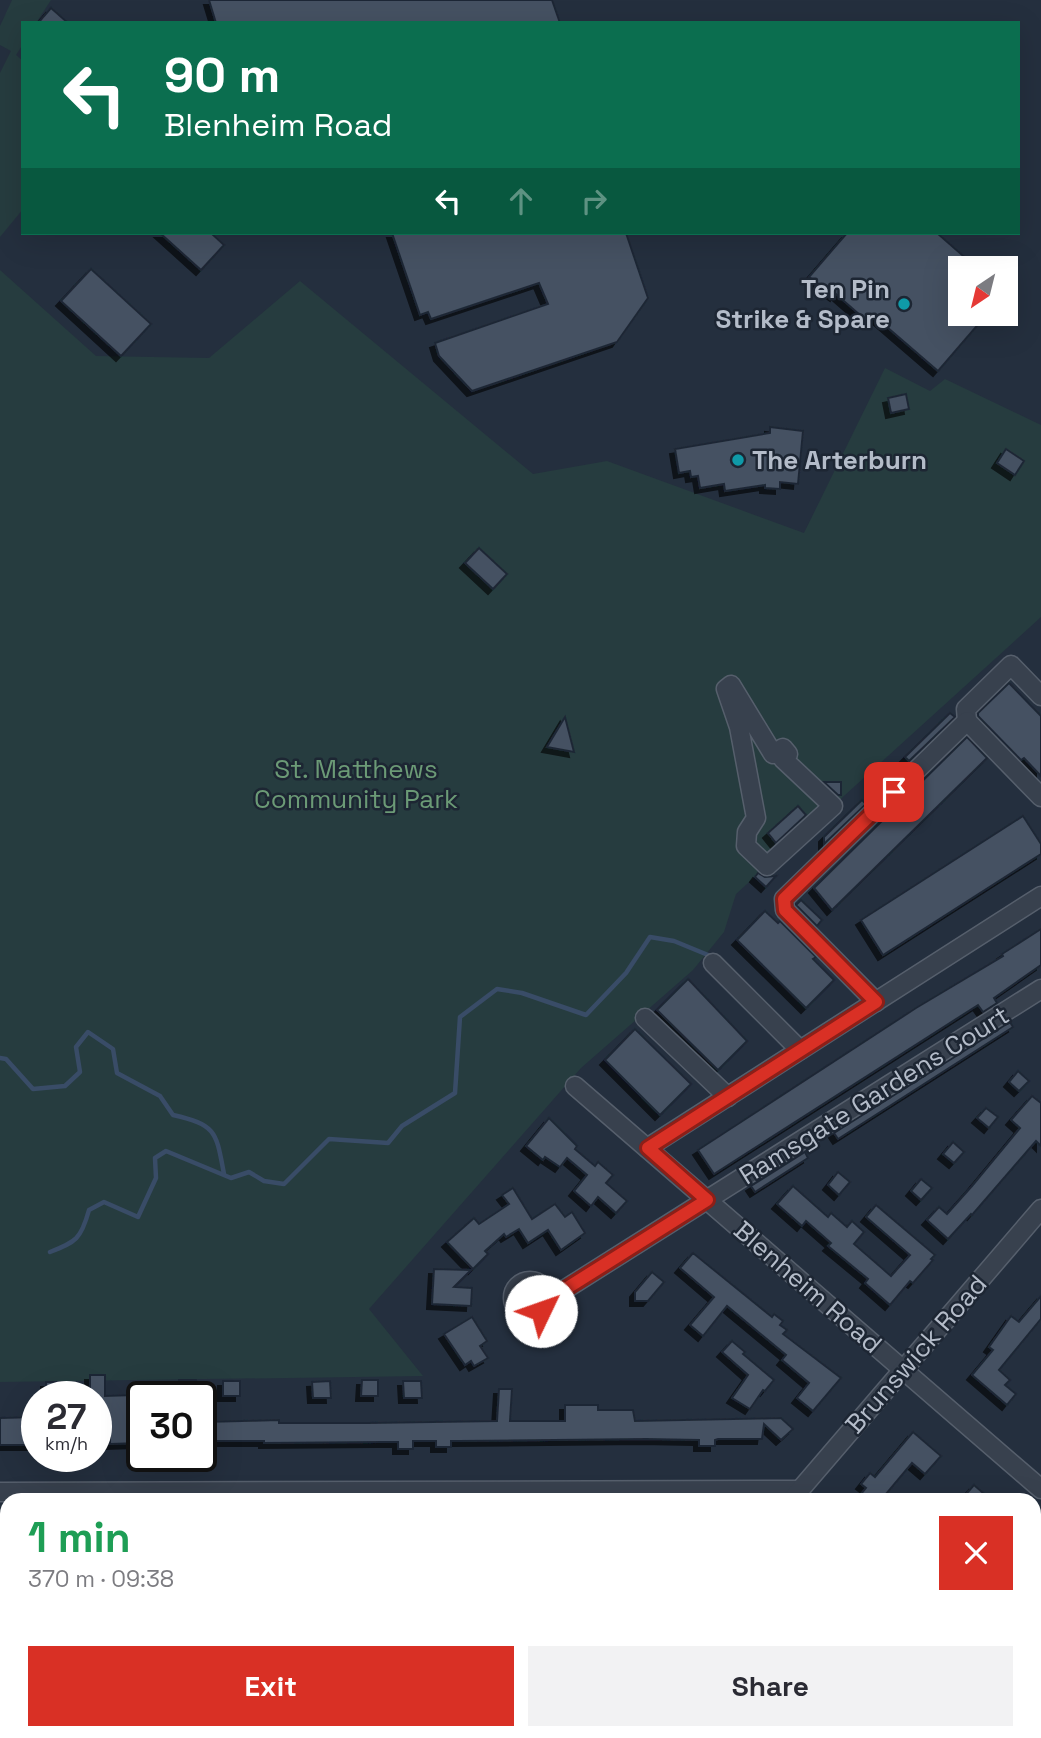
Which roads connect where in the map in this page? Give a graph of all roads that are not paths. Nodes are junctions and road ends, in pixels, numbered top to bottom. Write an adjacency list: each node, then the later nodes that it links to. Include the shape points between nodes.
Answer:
1 (726, 690): 1 (street, via 731,685 774,754 783,748 788,754 783,759 833,806 767,866 746,846 747,832 756,818 739,727)
2 (1041, 696): 3 (street, via 1011,665 965,709)
3 (967, 721): 4 (street); 8 (street, via 784,899 785,910)
4 (1041, 797)
5 (1041, 896): 8 (street)
6 (713, 963): 10 (street)
7 (1041, 989): 14 (street, Ramsgate Gardens Court)
8 (876, 1002): 10 (street)
9 (645, 1018): 12 (street)
10 (800, 1050): 12 (street)
11 (575, 1086): 13 (street, Blenheim Road)
12 (728, 1097): 13 (street)
13 (648, 1148): 14 (street, Blenheim Road)
14 (707, 1200): 16 (street, Ramsgate Gardens Court, via 556,1295); 17 (street, Blenheim Road)
15 (1041, 1209): 17 (street, Brunswick Road)
16 (547, 1295)
17 (903, 1369): 18 (street, Blenheim Road); 19 (street, Brunswick Road)
18 (1041, 1489)
19 (798, 1493)

